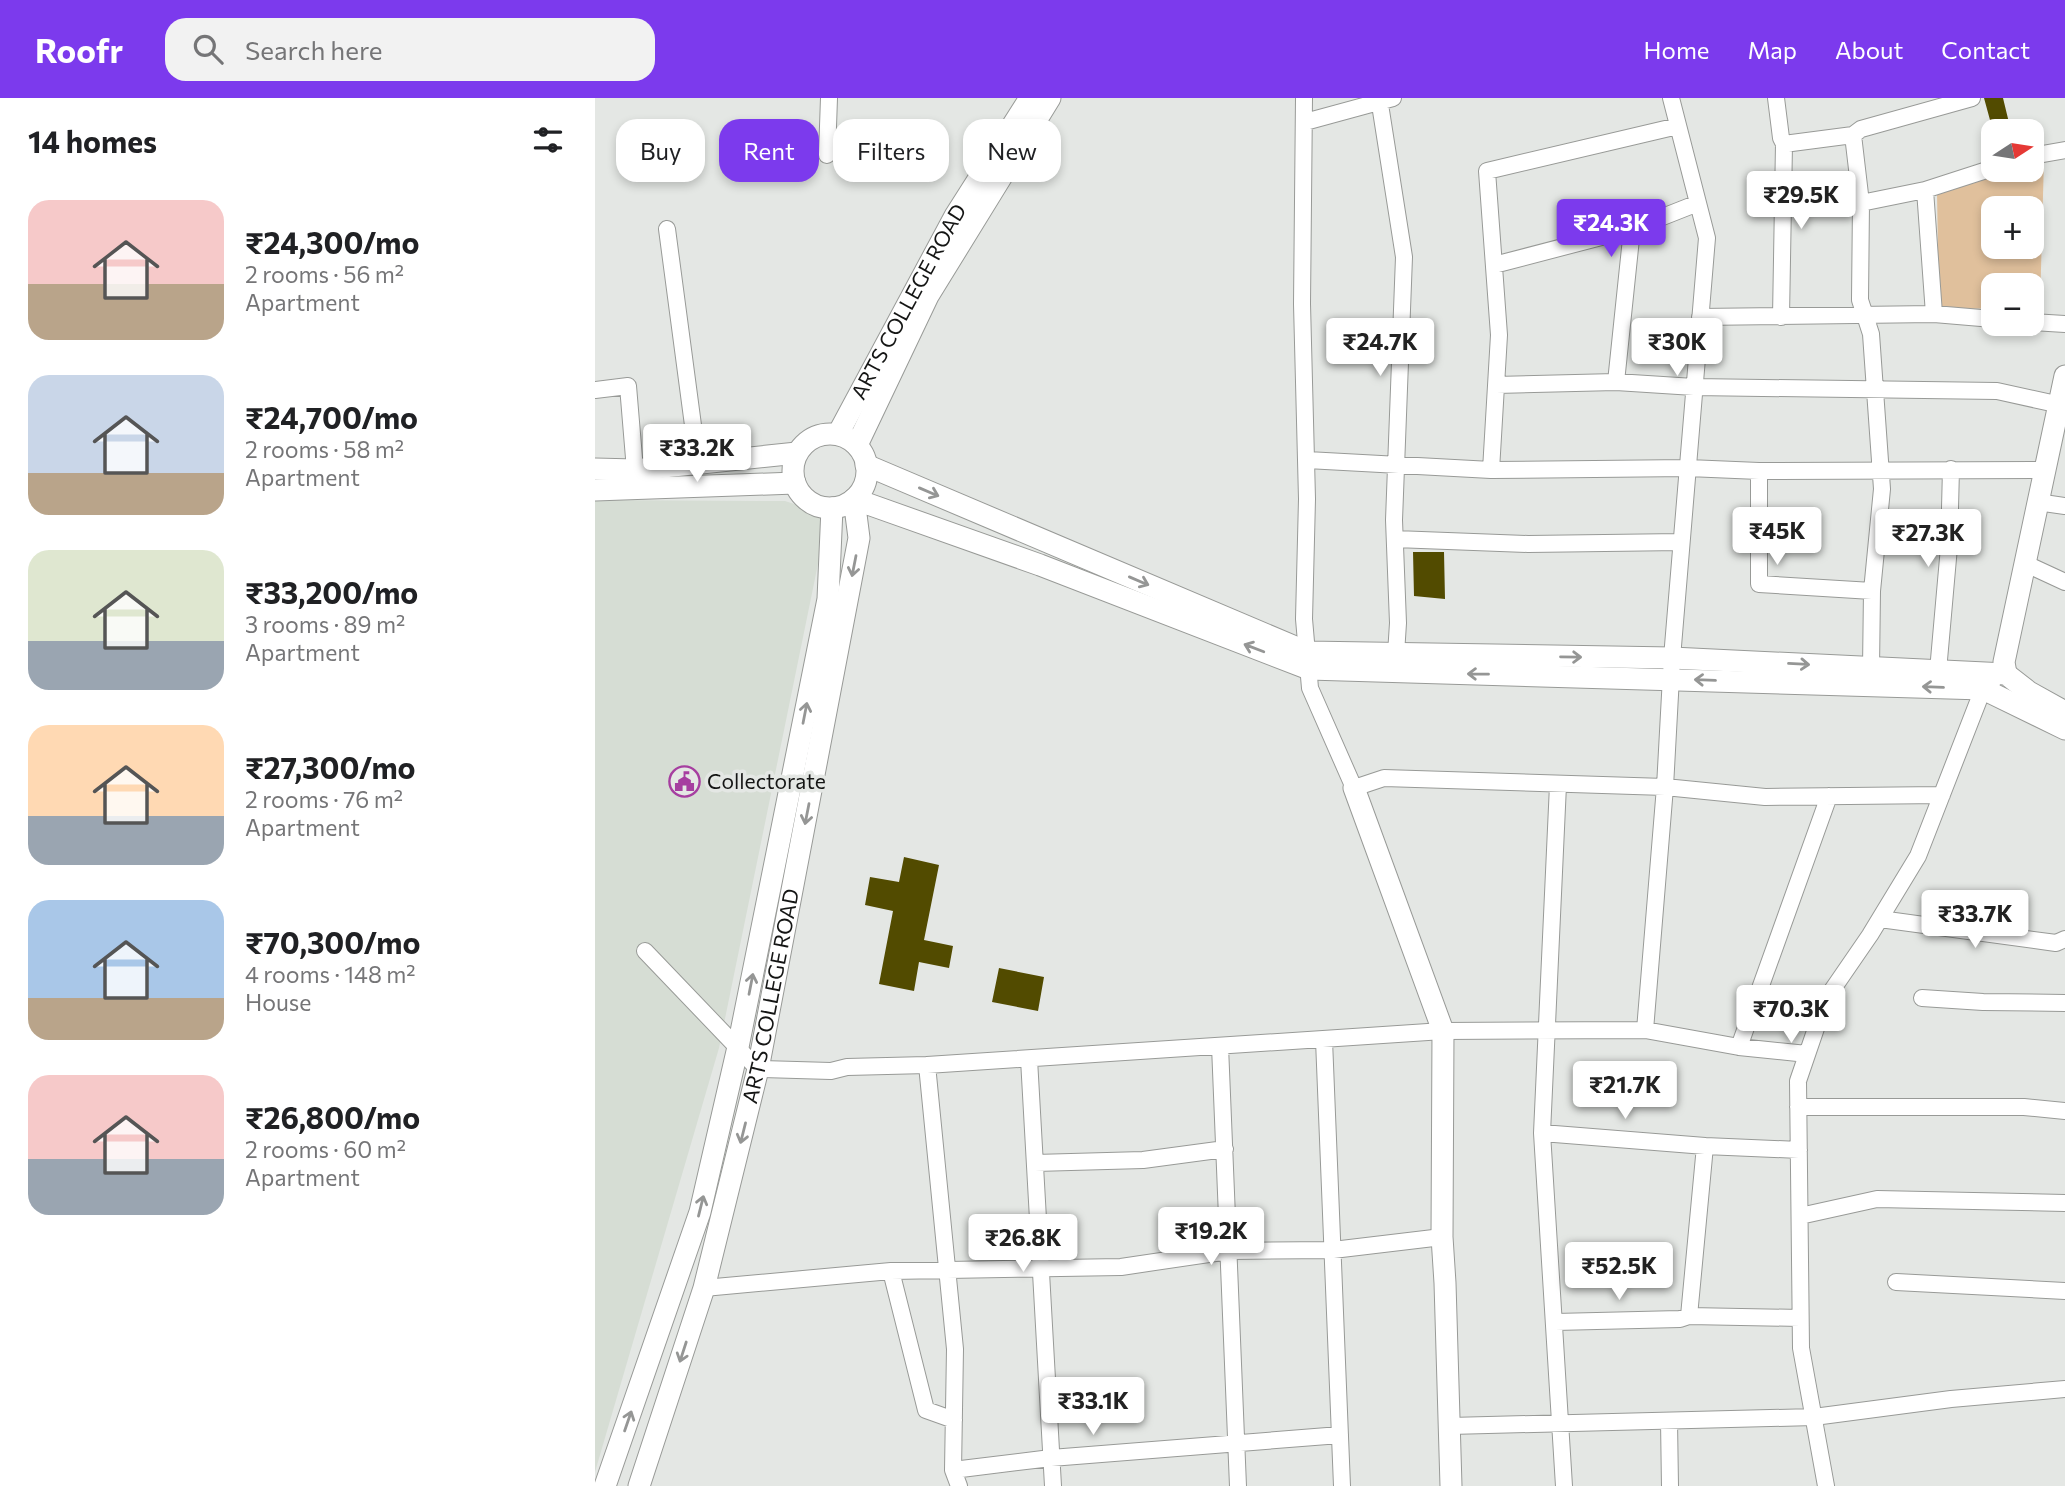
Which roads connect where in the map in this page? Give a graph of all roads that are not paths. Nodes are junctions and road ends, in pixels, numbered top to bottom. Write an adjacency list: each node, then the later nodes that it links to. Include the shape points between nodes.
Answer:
1 (829, 98): 16 (street)
2 (1030, 98): 38 (main road, ARTS COLLEGE ROAD, via 955,216)
3 (1050, 98): 38 (main road, via 928,296)
4 (1304, 98): 10 (street)
5 (1671, 98): 11 (street)
6 (1776, 98): 13 (street)
7 (1972, 98): 9 (street)
8 (1384, 99): 10 (street); 42 (street, via 1404,257)
9 (1947, 101): 12 (street)
10 (1305, 122): 40 (street, via 1302,304)
11 (1678, 126): 19 (street); 23 (street, via 1487,171)
12 (1853, 135): 13 (street); 20 (street)
13 (1784, 145): 27 (street)
14 (2065, 150): 15 (street)
15 (2044, 154)
16 (827, 155)
17 (1981, 172): 18 (street)
18 (1925, 190): 20 (street); 24 (street)
19 (1698, 203): 22 (street); 26 (street, via 1707,238)
20 (1861, 203): 25 (street, via 1860,300)
21 (667, 229): 41 (street)
22 (1632, 229): 23 (street); 32 (street)
23 (1494, 264): 33 (street, via 1499,335)
24 (1934, 314): 25 (street); 28 (street)
25 (1864, 316): 27 (street); 36 (street, via 1871,334)
26 (1700, 317): 27 (street); 34 (street)
27 (1781, 317)
28 (1981, 317)
29 (2044, 322): 30 (street)
30 (2065, 324)
31 (2065, 376): 37 (main road)
32 (1616, 382): 33 (street); 34 (street)
33 (1496, 385): 48 (street)
34 (1694, 387): 36 (street); 44 (street)
35 (595, 390): 47 (street, via 628,386)
36 (1874, 390): 37 (street, via 1997,391); 49 (street)
37 (2061, 406): 50 (main road)
38 (847, 440): 39 (main road, via 826,433 804,443); 43 (main road, via 863,454)
39 (797, 453): 41 (main road); 52 (main road)
40 (1307, 460): 42 (street); 64 (street, via 1304,619)
41 (698, 463): 47 (main road)
42 (1396, 464): 48 (street); 58 (street)
43 (866, 466): 54 (main road, via 864,484); 64 (main road, one-way to 64)
44 (1688, 468): 48 (street); 51 (street); 59 (street)
45 (595, 469): 47 (main road)
46 (1951, 469): 49 (street); 50 (street); 67 (street)
47 (635, 470)
48 (1491, 470)
49 (1879, 470): 51 (street); 62 (street, via 1882,489)
50 (2044, 470): 55 (main road)
51 (1759, 471): 62 (street, via 1759,584)
52 (795, 483): 53 (main road); 57 (main road, via 809,502)
53 (595, 490)
54 (854, 499): 57 (main road); 64 (main road, one-way to 54); 92 (main road, ARTS COLLEGE ROAD, one-way to 92, via 859,538)
55 (2037, 502): 56 (street); 60 (main road)
56 (2065, 506)
57 (832, 508): 88 (main road, one-way to 57, via 828,599)
58 (1395, 539): 59 (street, via 1528,544); 63 (street)
59 (1681, 542): 65 (street)
60 (2024, 563): 61 (street); 68 (main road, via 2004,662)
61 (2065, 582)
62 (1872, 591): 66 (street)
63 (1396, 654): 64 (main road); 65 (main road, one-way to 65)
64 (1308, 661): 65 (main road, one-way to 64); 74 (street, via 1310,688)
65 (1671, 668): 66 (main road, one-way to 66); 69 (main road, one-way to 65); 73 (street)
66 (1871, 668): 67 (main road)
67 (1938, 671): 68 (main road)
68 (2006, 674): 69 (street); 70 (main road)
69 (1983, 689): 71 (main road); 75 (street)
70 (2065, 712)
71 (2065, 729)
72 (1558, 785): 73 (street); 74 (street, via 1384,778); 82 (street)
73 (1665, 787): 76 (street, via 1765,797); 83 (street)
74 (1354, 788): 84 (main road)
75 (1942, 794): 76 (street); 77 (street, via 1918,856)
76 (1829, 796): 87 (street)
77 (1880, 919): 78 (street, via 2056,943); 89 (street, via 1826,999)
78 (2065, 939)
79 (645, 951): 88 (street)
80 (1922, 998): 81 (street)
81 (2065, 1003)
82 (1547, 1030): 83 (street); 84 (street); 95 (street)
83 (1645, 1030): 87 (street)
84 (1443, 1031): 85 (street); 102 (main road)
85 (1324, 1040): 86 (street); 103 (street)
86 (1220, 1046): 90 (street); 97 (street)
87 (1739, 1046): 89 (street)
88 (738, 1047): 92 (street); 124 (main road, one-way to 88, via 700,1212)
89 (1807, 1054): 93 (street, via 1798,1081)
90 (1029, 1059): 91 (street); 99 (street)
91 (927, 1065): 92 (street, via 831,1071); 106 (street)
92 (758, 1069): 109 (main road, ARTS COLLEGE ROAD, one-way to 109)
93 (1798, 1107): 94 (street); 98 (street)
94 (2065, 1111)
95 (1542, 1133): 96 (street); 113 (street)
96 (1705, 1146): 98 (street); 111 (street)
97 (1225, 1149): 99 (street, via 1143,1160); 104 (street)
98 (1799, 1150): 101 (street)
99 (1035, 1163): 105 (street)
100 (2065, 1203): 101 (street, via 1877,1199)
101 (1800, 1216): 112 (street)
102 (1442, 1237): 103 (street); 119 (main road)
103 (1332, 1249): 104 (street); 120 (street)
104 (1229, 1251): 105 (street, via 1121,1267); 121 (street)
105 (1041, 1268): 106 (street); 122 (street)
106 (947, 1270): 107 (street); 116 (street, via 955,1349)
107 (891, 1271): 109 (street); 116 (street, via 926,1410)
108 (1896, 1282): 110 (street)
109 (704, 1288): 125 (main road, ARTS COLLEGE ROAD, one-way to 125)
110 (2065, 1292)
111 (1689, 1316): 112 (street); 113 (street)
112 (1800, 1318): 115 (street)
113 (1555, 1322): 118 (street)
114 (2065, 1389): 115 (street, via 1951,1398)
115 (1814, 1417): 117 (street); 132 (street)
116 (954, 1420): 123 (street)
117 (1669, 1421): 118 (street); 131 (street)
118 (1561, 1424): 119 (street); 130 (street)
119 (1450, 1426): 129 (main road)
120 (1340, 1435): 121 (street); 128 (street)
121 (1236, 1444): 122 (street); 127 (street)
122 (1051, 1458): 123 (street); 126 (street)
123 (956, 1478)
124 (605, 1486)
125 (639, 1486)
126 (1053, 1486)
127 (1238, 1486)
128 (1342, 1486)
129 (1451, 1486)
130 (1564, 1486)
131 (1670, 1486)
132 (1826, 1486)

